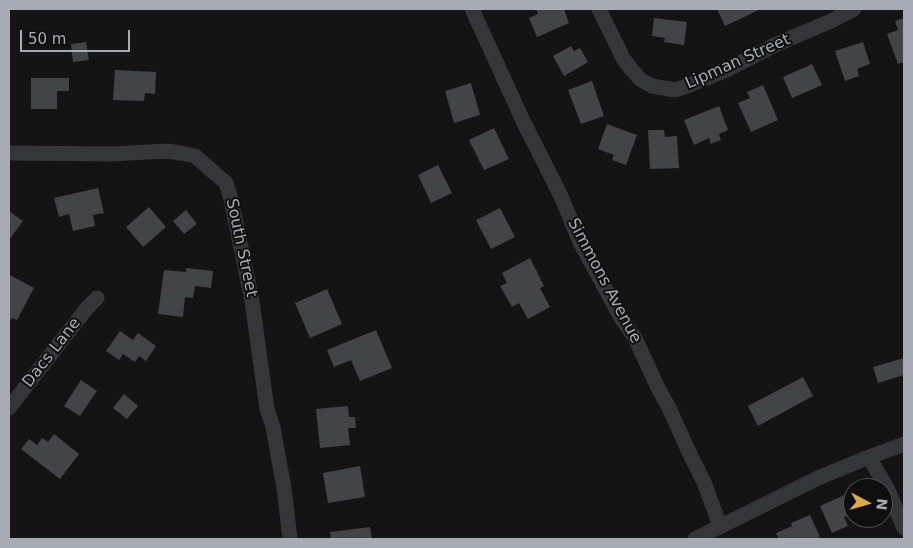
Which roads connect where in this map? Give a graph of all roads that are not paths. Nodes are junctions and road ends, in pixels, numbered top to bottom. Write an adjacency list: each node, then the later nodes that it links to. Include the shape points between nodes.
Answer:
1 (472, 9): 9 (street, Simmons Avenue, via 580,242 635,338 669,408 704,482)
2 (599, 9): 3 (street, Lipman Street, via 623,58 641,80 652,86 675,90 726,70)
3 (854, 9)
4 (9, 153): 11 (street, South Street, via 181,153 195,156 226,183 252,301)
5 (96, 298): 6 (street, Dacs Lane)
6 (9, 408)
7 (904, 444): 8 (street)
8 (869, 457): 9 (street); 10 (street)
9 (720, 526): 12 (street)
10 (904, 528)
11 (290, 539)
12 (695, 539)

